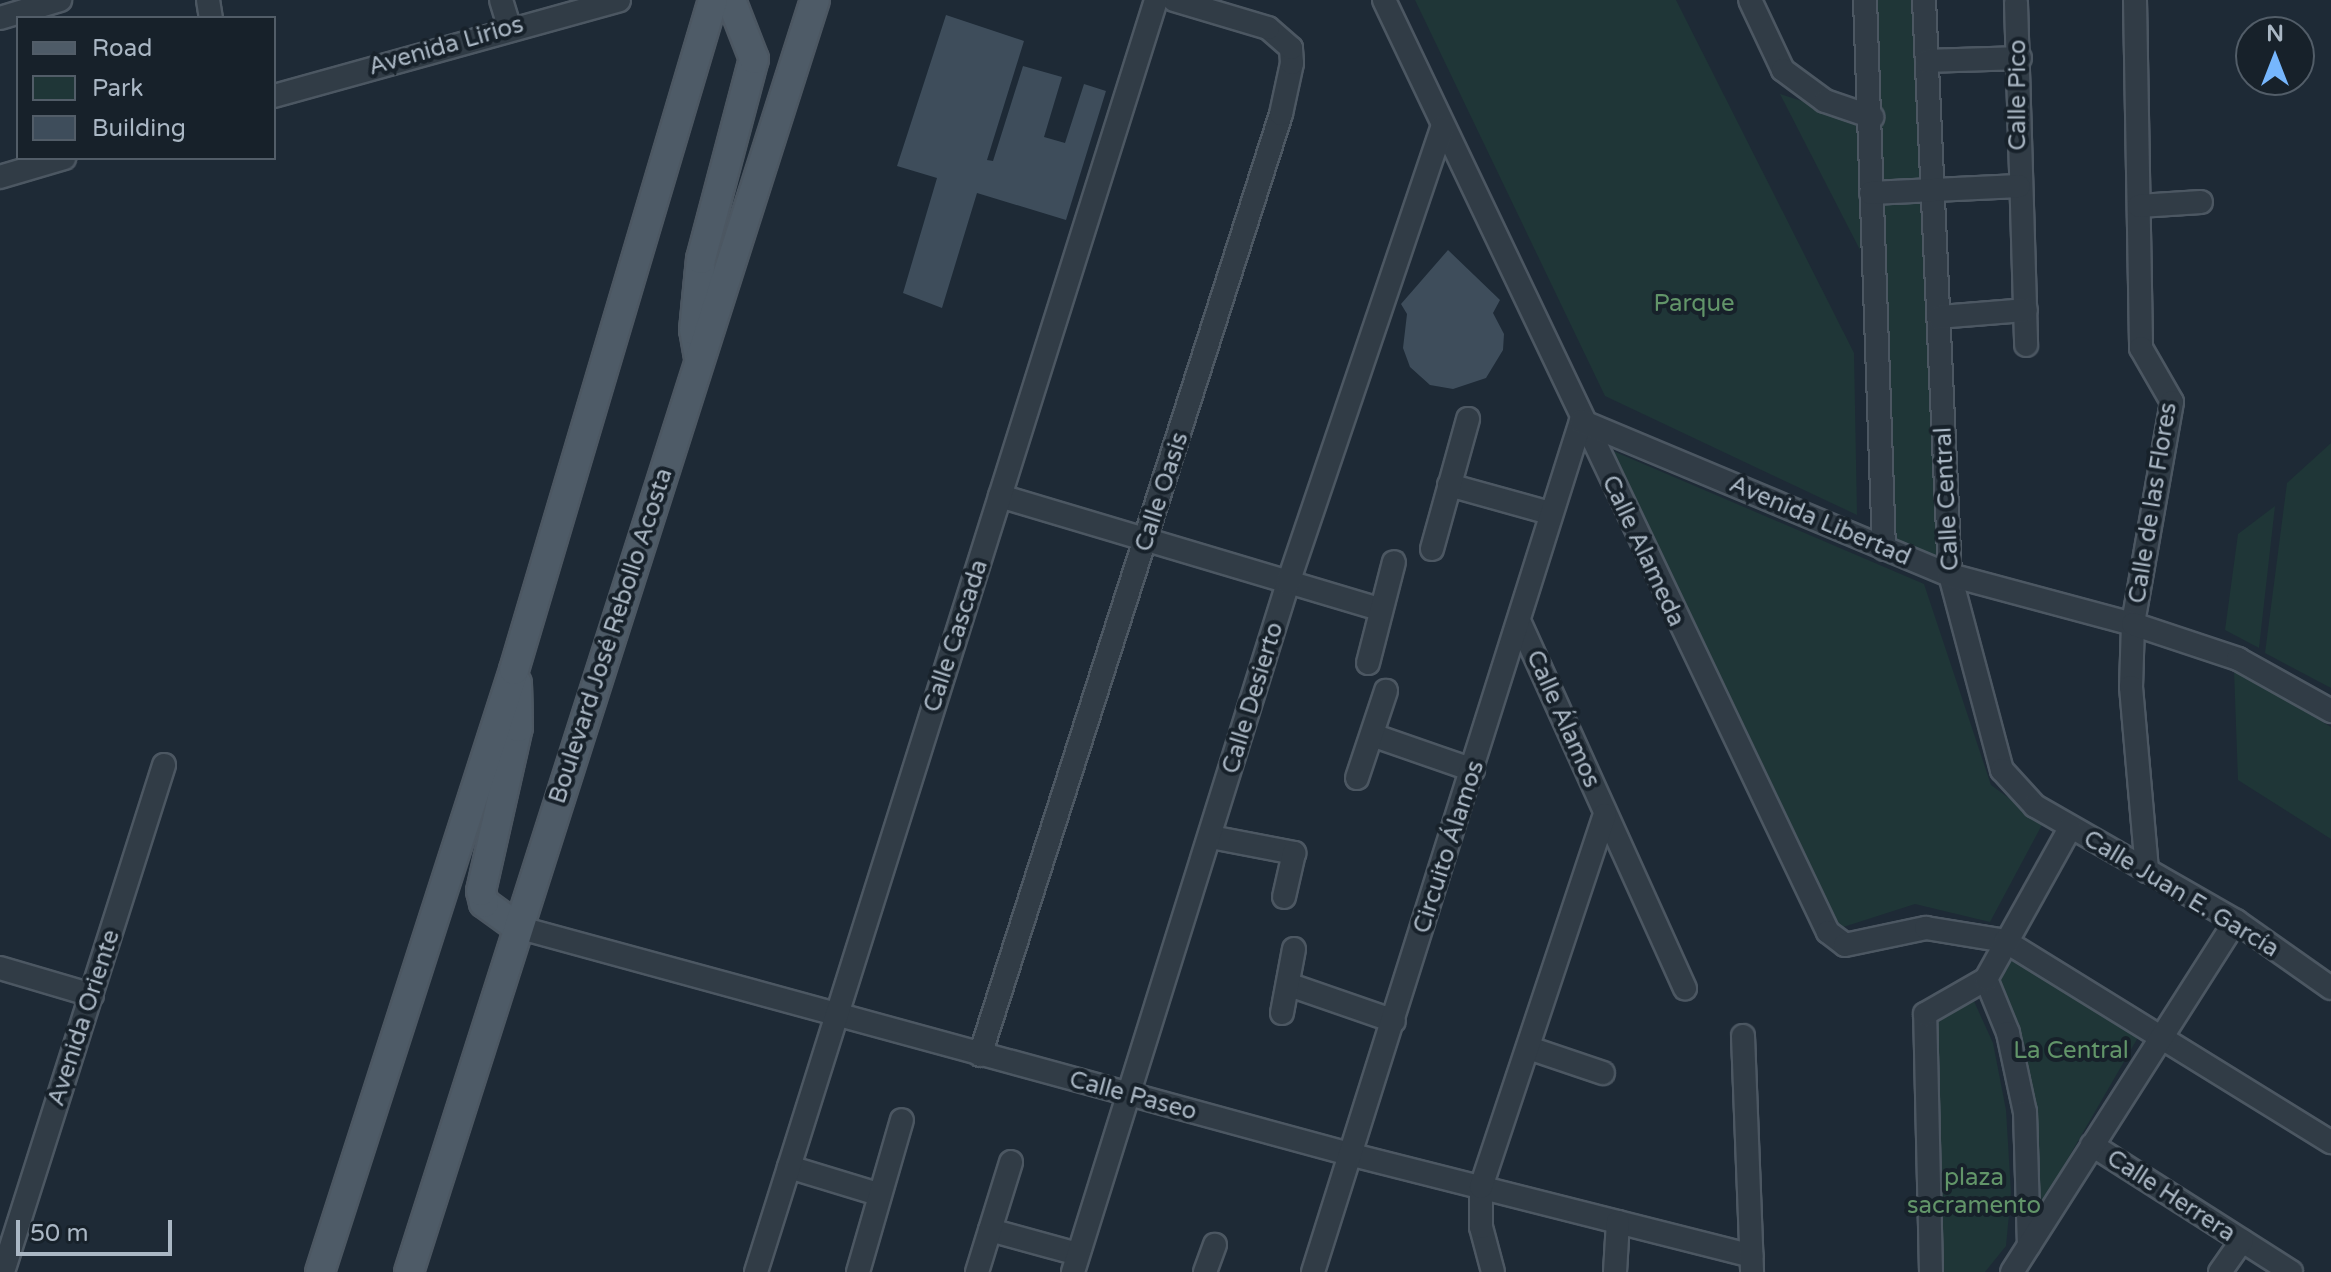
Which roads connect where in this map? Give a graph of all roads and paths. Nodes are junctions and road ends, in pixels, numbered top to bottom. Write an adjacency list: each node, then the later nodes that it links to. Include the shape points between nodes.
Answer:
1 (60, 0): 15 (street)
2 (501, 0): 17 (street)
3 (619, 0): 17 (street, Avenida Lirios)
4 (713, 0): 49 (main road)
5 (731, 0): 33 (main road, via 754,59 701,259 694,330)
6 (815, 0): 33 (main road, Boulevard José Rebollo Acosta)
7 (1156, 0): 37 (street, Calle Cascada)
8 (1174, 0): 39 (street, Calle Oasis, via 1268,28 1291,48 1292,63)
9 (1384, 0): 22 (street, Calle Alameda)
10 (1750, 0): 21 (street, via 1783,70 1825,101)
11 (1865, 0): 21 (street)
12 (1924, 0): 19 (street, Calle Central)
13 (2135, 0): 29 (street, Calle de las Flores)
14 (2016, 3): 18 (street, Calle Pico)
15 (27, 4): 16 (street)
16 (0, 18)
17 (509, 26): 20 (street, Avenida Lirios)
18 (2020, 58): 19 (street); 25 (street, Calle Pico)
19 (1927, 61): 26 (street, Calle Central)
20 (276, 95)
21 (1872, 117): 27 (street)
22 (1442, 127): 35 (street, Calle Alameda); 44 (street, Calle Desierto)
23 (57, 160): 24 (street)
24 (0, 177)
25 (2019, 186): 26 (street, Calle Pico); 30 (street, Calle Pico)
26 (1932, 190): 27 (street, Calle Pico); 31 (street, Calle Central)
27 (1871, 193): 41 (street)
28 (2201, 202): 29 (street)
29 (2139, 206): 47 (street, Calle de las Flores, via 2141,348 2172,402)
30 (2026, 310): 31 (street); 32 (street, Calle Pico)
31 (1939, 317): 43 (street, Calle Central)
32 (2026, 345)
33 (701, 367): 62 (main road, Boulevard José Rebollo Acosta)
34 (1468, 419): 36 (street)
35 (1581, 421): 38 (street, Circuito Álamos); 41 (street, Avenida Libertad); 63 (street, Calle Alameda, via 1828,932 1845,945 1926,928)
36 (1449, 485): 38 (street); 40 (street)
37 (1000, 496): 39 (street); 71 (street, Calle Cascada)
38 (1550, 513): 46 (street, Circuito Álamos)
39 (1146, 541): 44 (street); 77 (street, Calle Oasis)
40 (1432, 549)
41 (1884, 549): 43 (street, Avenida Libertad)
42 (1394, 562): 45 (street)
43 (1950, 575): 47 (street, Avenida Libertad); 57 (street, Calle Central, via 2002,770 2016,791)
44 (1288, 583): 45 (street); 58 (street, Calle Desierto)
45 (1378, 609): 48 (street)
46 (1520, 623): 54 (street, Circuito Álamos); 56 (street, Calle Álamos)
47 (2133, 624): 51 (street, Avenida Libertad, via 2238,659); 59 (street, Calle de las Flores, via 2131,687)
48 (1368, 663)
49 (514, 670): 62 (main road, via 518,727 481,891 484,903); 98 (main road)
50 (1386, 691): 52 (street)
51 (2331, 711)
52 (1372, 735): 54 (street); 55 (street)
53 (164, 765): 70 (street, Avenida Oriente)
54 (1473, 770): 73 (street, Circuito Álamos)
55 (1357, 778)
56 (1605, 815): 69 (street, Calle Álamos); 76 (street)
57 (2070, 828): 59 (street, Calle Juan E. García); 63 (street)
58 (1211, 837): 60 (street, via 1294,853); 79 (street, Calle Desierto)
59 (2147, 871): 61 (street, Calle Juan E. García)
60 (1284, 897)
61 (2236, 921): 68 (street, Calle Juan E. García); 75 (street)
62 (517, 927): 71 (street, Calle Paseo); 99 (main road, Boulevard José Rebollo Acosta)
63 (2005, 941): 66 (street); 75 (street)
64 (1294, 949): 67 (street)
65 (0, 968): 70 (street)
66 (1986, 979): 92 (street, via 2008,1033 2025,1112); 106 (street, via 1931,1005 1922,1024)
67 (1290, 985): 72 (street); 73 (street)
68 (2331, 988)
69 (1685, 989)
70 (92, 995): 97 (street, Avenida Oriente)
71 (837, 1013): 77 (street, Calle Paseo); 85 (street, Calle Cascada)
72 (1282, 1013)
73 (1394, 1021): 83 (street, Circuito Álamos)
74 (1743, 1036): 94 (street)
75 (2158, 1036): 81 (street); 82 (street)
76 (1529, 1048): 78 (street); 86 (street)
77 (980, 1055): 79 (street, Calle Paseo)
78 (1603, 1073)
79 (1130, 1095): 83 (street, Calle Paseo); 93 (street, Calle Desierto)
80 (902, 1120): 87 (street)
81 (2331, 1142)
82 (2092, 1145): 90 (street, Calle Herrera); 92 (street)
83 (1353, 1155): 86 (street, Calle Paseo); 103 (street, Circuito Álamos)
84 (1011, 1162): 89 (street)
85 (789, 1167): 87 (street); 100 (street, Calle Cascada)
86 (1481, 1187): 88 (street, Calle Paseo); 104 (street, via 1481,1227)
87 (878, 1194): 101 (street)
88 (1618, 1222): 94 (street, Calle Paseo); 105 (street)
89 (990, 1230): 93 (street); 102 (street)
90 (2242, 1241): 107 (street); 108 (street, Calle Herrera)
91 (1215, 1245): 95 (street)
92 (2029, 1245): 96 (street)
93 (1076, 1263)
94 (1752, 1264)
95 (1212, 1270)
96 (2017, 1270)
97 (3, 1272)
98 (320, 1272)
99 (409, 1272)
100 (756, 1272)
101 (858, 1272)
102 (977, 1272)
103 (1313, 1272)
104 (1493, 1272)
105 (1615, 1272)
106 (1931, 1272)
107 (2220, 1272)
108 (2291, 1272)

